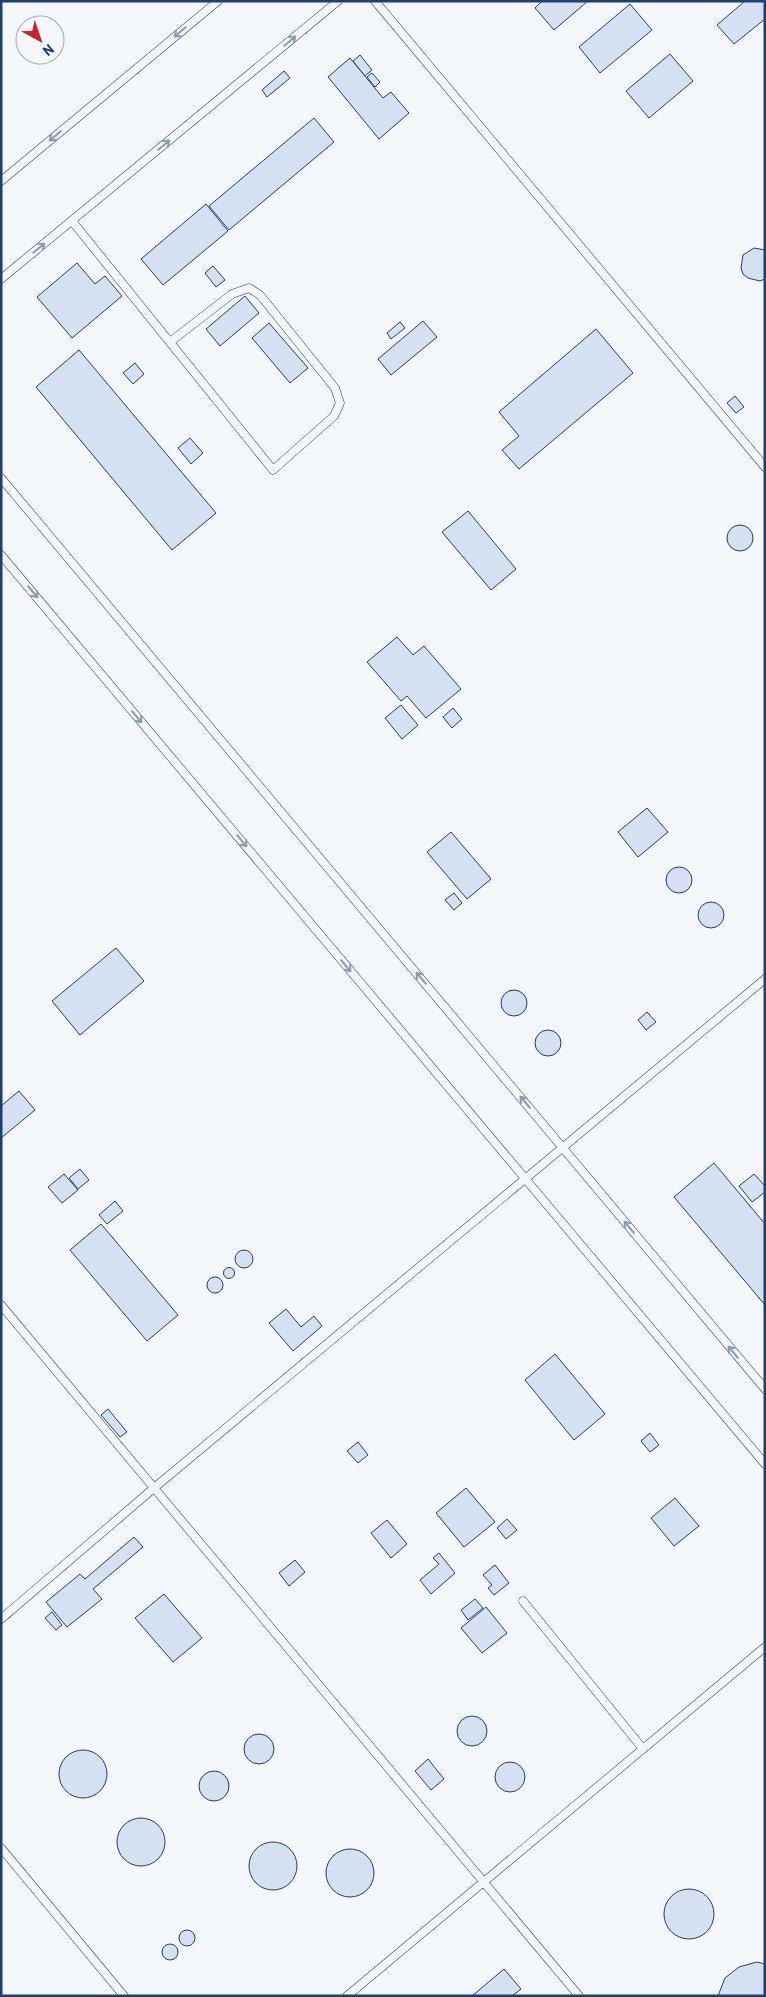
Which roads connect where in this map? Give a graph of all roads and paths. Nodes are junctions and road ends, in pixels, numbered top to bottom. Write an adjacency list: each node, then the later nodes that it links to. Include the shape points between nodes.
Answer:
1 (218, 1): 4 (lane, one-way to 4)
2 (338, 1): 5 (lane, one-way to 2)
3 (375, 1): 8 (lane)
4 (1, 181)
5 (72, 220): 6 (lane, one-way to 5); 7 (lane)
6 (1, 279)
7 (170, 342): 7 (lane, via 274,470 334,416 340,403 335,388 260,296 249,288 232,294)
8 (765, 467)
9 (1, 478): 12 (lane, one-way to 9)
10 (1, 555): 13 (lane, one-way to 13)
11 (765, 979): 12 (lane)
12 (563, 1148): 13 (lane); 15 (lane, one-way to 12)
13 (526, 1180): 16 (lane); 17 (lane)
14 (1, 1304): 17 (lane)
15 (765, 1389)
16 (765, 1464)
17 (154, 1488): 19 (lane); 23 (lane)
18 (523, 1601): 21 (lane)
19 (1, 1619)
20 (765, 1647): 21 (lane)
21 (643, 1749): 23 (lane)
22 (1, 1848): 24 (lane)
23 (484, 1882): 25 (lane); 26 (lane)
24 (124, 1996)
25 (347, 1996)
26 (579, 1996)

